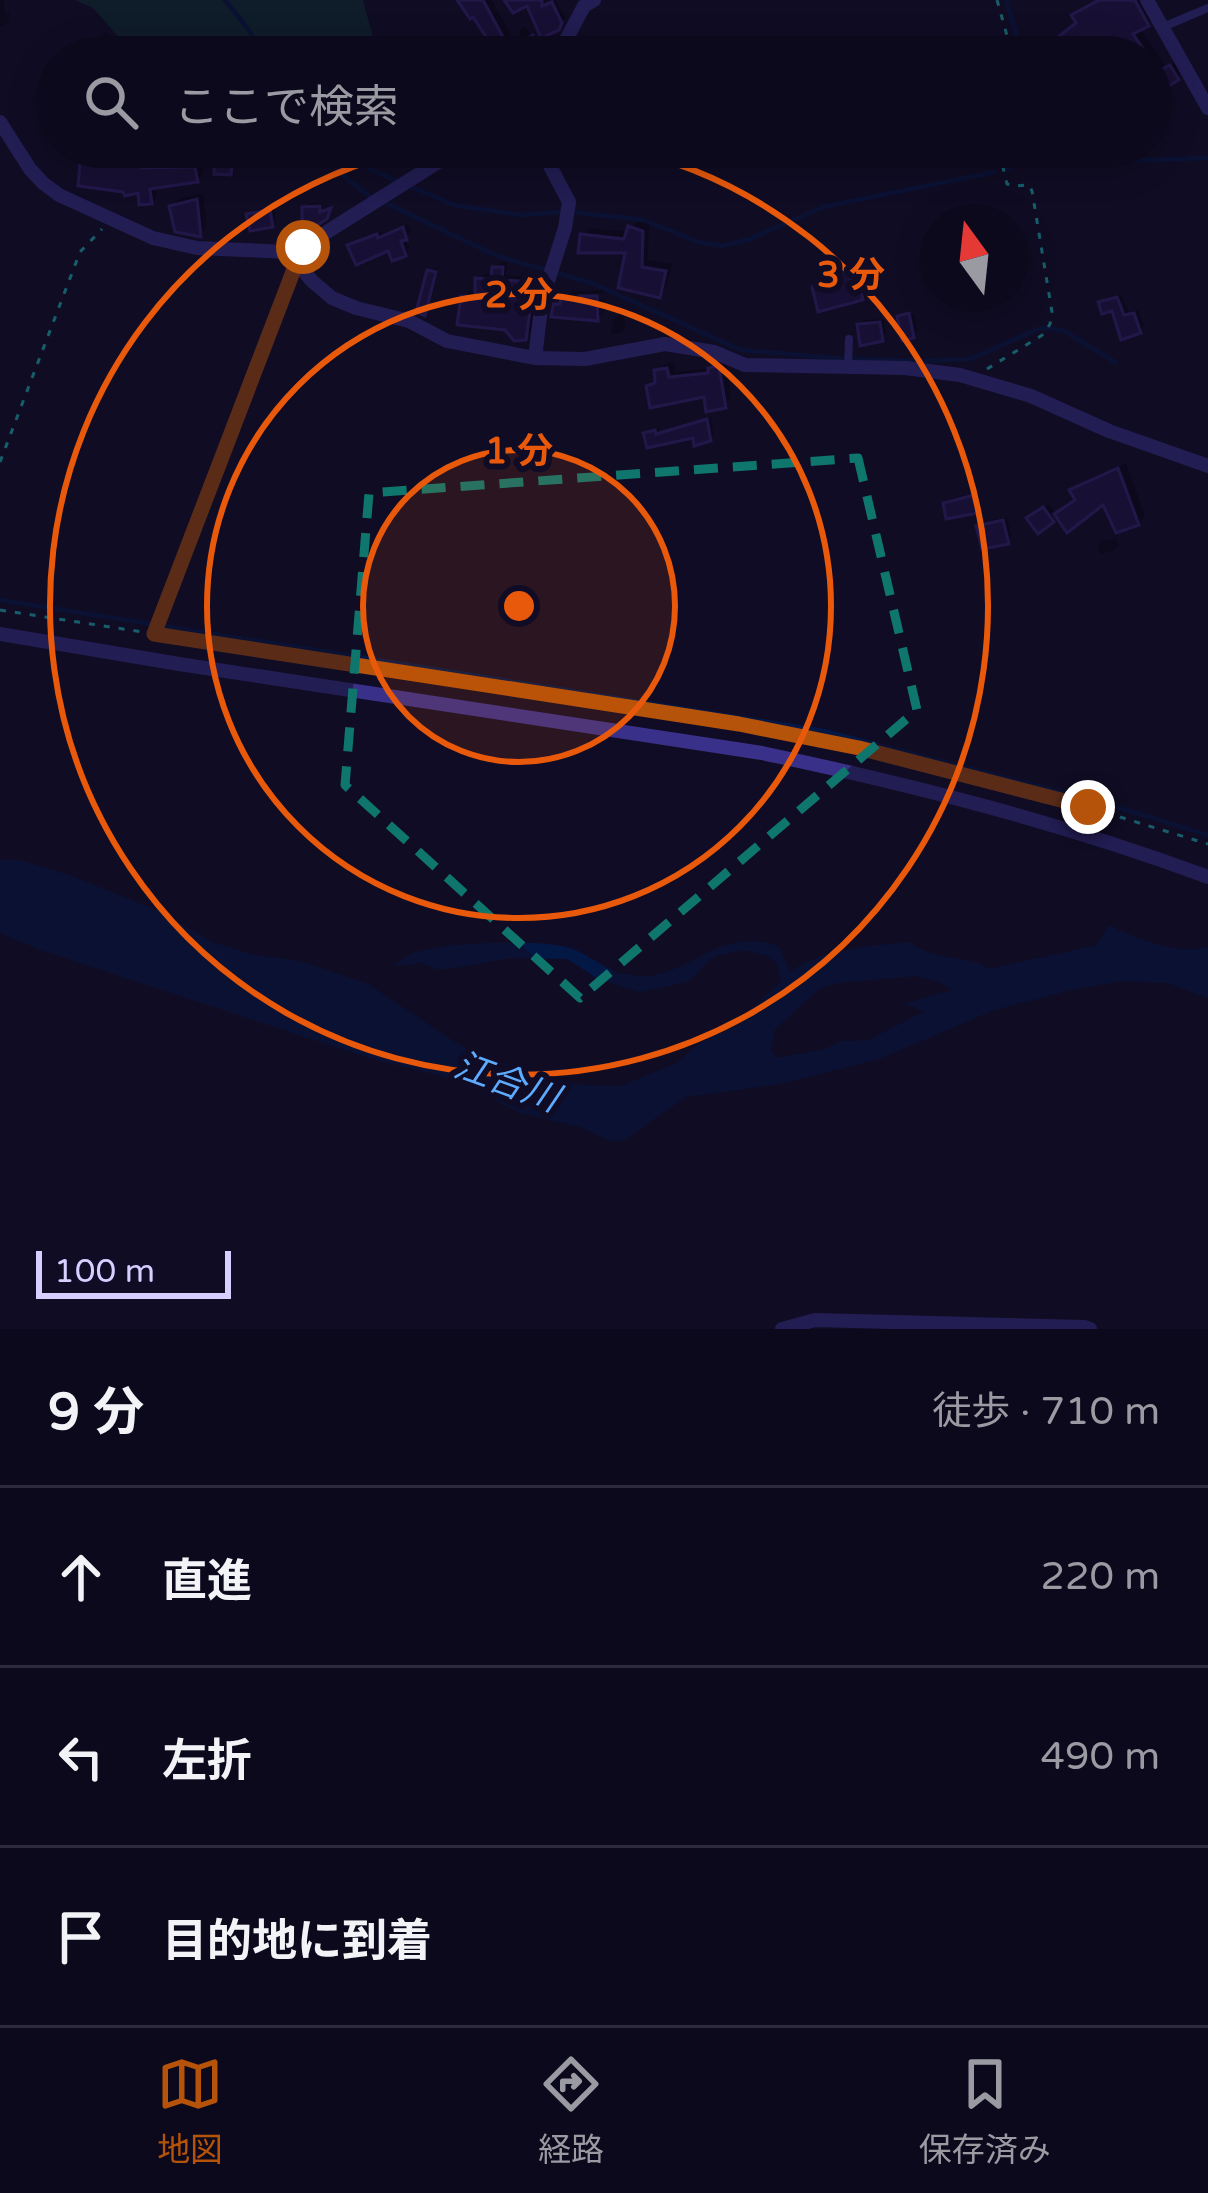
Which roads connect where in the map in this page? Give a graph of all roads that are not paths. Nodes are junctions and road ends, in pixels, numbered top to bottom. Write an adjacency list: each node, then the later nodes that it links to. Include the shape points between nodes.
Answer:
1 (1147, 0): 4 (street)
2 (583, 2): 5 (street)
3 (1208, 8): 4 (lane)
4 (1163, 26): 6 (street)
5 (567, 36)
6 (1169, 36)
7 (1172, 42): 8 (street)
8 (1208, 107)
9 (0, 122): 12 (street, via 43,183 111,220 176,245)
10 (429, 168): 12 (street)
11 (551, 168): 14 (street, via 569,203 542,300)
12 (292, 258): 14 (street, via 332,298 356,308 447,341)
13 (849, 339): 15 (lane)
14 (536, 358): 15 (street, via 586,359 665,344 745,365)
15 (848, 367): 16 (street, via 978,380)
16 (1208, 466)
17 (0, 634): 18 (street, via 762,753 994,809)
18 (1208, 877)
19 (782, 1329): 20 (street, via 815,1320)
20 (1090, 1329)

